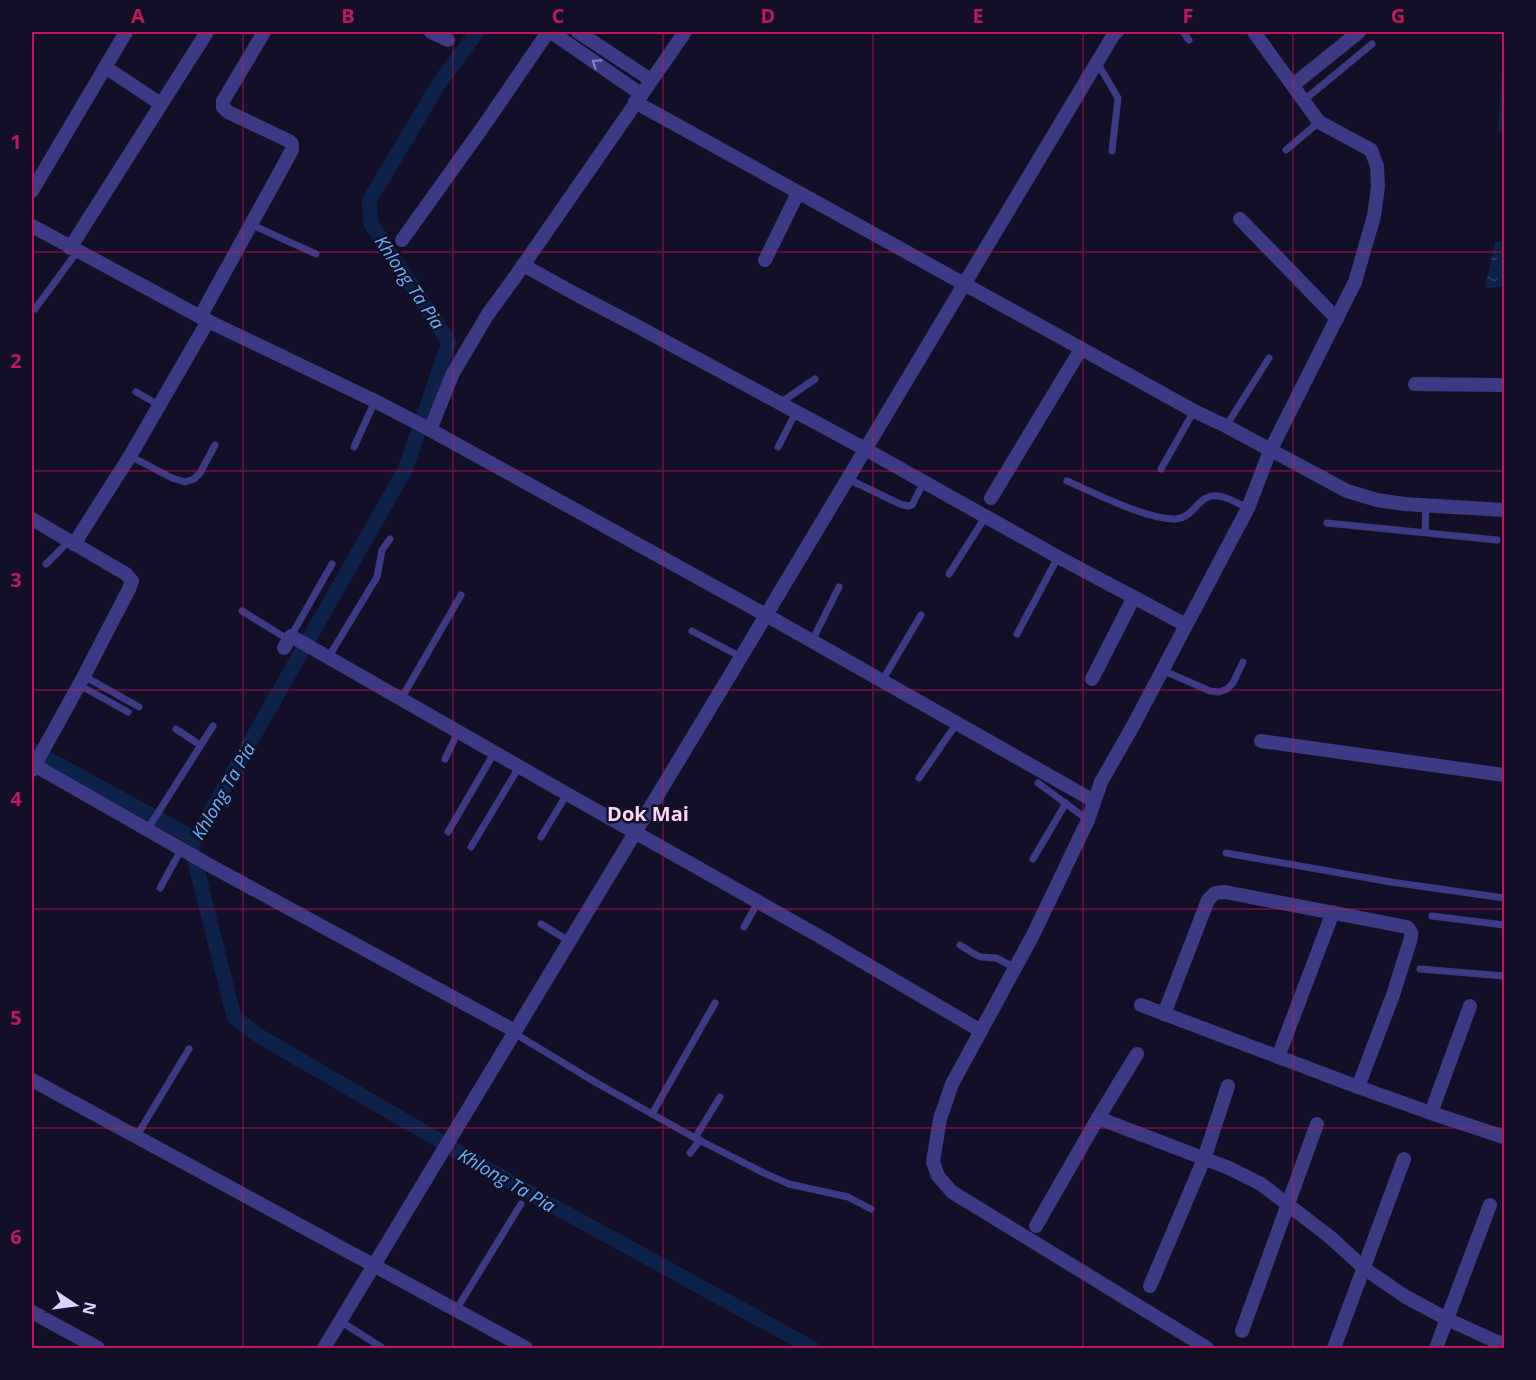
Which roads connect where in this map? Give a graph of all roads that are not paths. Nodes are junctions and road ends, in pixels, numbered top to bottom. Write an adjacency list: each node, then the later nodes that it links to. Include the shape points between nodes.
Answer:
1 (126, 32): 16 (street)
2 (207, 32): 21 (street)
3 (264, 32): 28 (street, via 222,101 228,112 292,144)
4 (431, 32): 12 (street)
5 (549, 32): 19 (street, one-way to 5); 30 (street)
6 (578, 32): 17 (street)
7 (685, 32): 17 (street)
8 (1114, 32): 15 (street)
9 (1183, 32): 13 (lane)
10 (1254, 32): 18 (street)
11 (1359, 32): 18 (street)
12 (448, 40)
13 (1189, 40)
14 (1372, 44): 20 (lane)
15 (1097, 62): 24 (lane, via 1118,98); 35 (street)
16 (105, 67): 21 (street); 25 (street)
17 (651, 80): 19 (street)
18 (1293, 85): 20 (street)
19 (638, 98): 26 (street); 34 (street)
20 (1303, 101): 22 (street)
21 (161, 104): 31 (street)
22 (1320, 122): 23 (lane); 38 (street, via 1371,150 1377,166 1374,216 1355,282)
23 (1286, 150)
24 (1112, 151)
25 (32, 191)
26 (798, 193): 33 (street); 35 (street)
27 (1240, 219): 38 (street)
28 (250, 224): 32 (lane); 37 (street)
29 (32, 226): 31 (street)
30 (402, 240)
31 (74, 250): 36 (lane); 37 (street)
32 (316, 254)
33 (765, 260)
34 (523, 265): 46 (street); 51 (street, via 469,345)
35 (964, 283): 39 (street); 55 (street)
36 (35, 309)
37 (204, 319): 45 (street); 47 (street)
38 (1337, 319): 56 (street)
39 (1081, 349): 48 (street); 62 (street)
40 (1269, 358): 50 (lane)
41 (815, 379): 46 (lane)
42 (1415, 384): 43 (street)
43 (1504, 385)
44 (136, 392): 47 (lane)
45 (378, 403): 51 (street); 53 (lane)
46 (780, 403): 49 (street)
47 (159, 405): 57 (street)
48 (1194, 411): 50 (street); 58 (lane)
49 (796, 412): 54 (lane); 55 (street)
50 (1226, 426): 56 (street)
51 (428, 428): 81 (street)
52 (215, 444): 57 (lane, via 200,472 185,482)
53 (354, 447)
54 (778, 447)
55 (865, 448): 59 (street); 60 (street)
56 (1270, 451): 63 (street, via 1347,491 1377,500); 64 (street)
57 (130, 456): 72 (street)
58 (1161, 469)
59 (848, 479): 60 (lane, via 908,506); 81 (street)
60 (924, 482): 66 (street)
61 (1067, 482): 64 (lane, via 1126,507 1172,519 1190,514 1210,495)
62 (991, 498)
63 (1426, 506): 65 (street); 69 (lane)
64 (1248, 508): 83 (street)
65 (1504, 510)
66 (986, 516): 73 (street); 76 (lane)
67 (32, 519): 72 (street)
68 (1327, 523): 69 (lane)
69 (1425, 532): 71 (lane)
70 (390, 538): 89 (lane, via 382,550 377,577)
71 (1497, 540)
72 (72, 542): 74 (lane); 93 (street, via 132,581)
73 (1058, 557): 79 (street); 85 (lane)
74 (46, 564)
75 (332, 564): 86 (lane)
76 (949, 574)
77 (839, 587): 87 (lane)
78 (461, 595): 95 (lane)
79 (1134, 597): 83 (street); 92 (street)
80 (242, 611): 86 (lane)
81 (766, 615): 87 (street); 88 (street)
82 (921, 615): 94 (lane)
83 (1186, 626): 91 (street)
84 (692, 632): 88 (lane)
85 (1017, 634)
86 (290, 641): 89 (street)
87 (812, 641): 94 (street)
88 (741, 657): 117 (street)
89 (328, 658): 95 (street)
90 (1243, 662): 91 (lane, via 1233,683 1219,692)
91 (1162, 670): 112 (street)
92 (1092, 679)
93 (81, 681): 96 (lane); 97 (lane); 106 (street)
94 (882, 681): 98 (street)
95 (401, 700): 101 (street)
96 (139, 707)
97 (128, 712)
98 (957, 723): 109 (lane); 112 (street)
99 (213, 726): 103 (lane)
100 (176, 729): 103 (lane)
101 (458, 732): 104 (street); 105 (lane)
102 (1261, 741): 108 (street)
103 (200, 745): 115 (lane)
104 (494, 753): 107 (street); 116 (lane)
105 (445, 759)
106 (34, 765): 115 (street)
107 (519, 767): 111 (street); 119 (lane)
108 (1504, 775)
109 (919, 777)
110 (1038, 783): 113 (lane)
111 (567, 794): 117 (street); 118 (lane)
112 (1094, 801): 114 (street)
113 (1066, 803): 114 (lane); 122 (lane)
114 (1088, 819): 133 (street)
115 (149, 826): 120 (street)
116 (448, 831)
117 (635, 833): 125 (street); 131 (street)
118 (540, 837)
119 (471, 847)
120 (187, 853): 123 (lane); 141 (street)
121 (1226, 853): 124 (lane)
122 (1033, 859)
123 (160, 888)
124 (1504, 898)
125 (758, 902): 130 (lane); 140 (street)
126 (1332, 912): 139 (street, via 1215,893 1208,900); 144 (street); 147 (street, via 1407,927 1412,936)
127 (1432, 916): 129 (lane)
128 (541, 924): 131 (lane)
129 (1504, 925)
130 (744, 927)
131 (569, 941): 141 (street)
132 (960, 945): 133 (lane, via 976,955 996,958)
133 (1016, 968): 140 (street)
134 (1420, 969): 135 (lane)
135 (1504, 976)
136 (715, 1003): 149 (lane)
137 (1141, 1005): 139 (street)
138 (1470, 1006): 150 (street)
139 (1164, 1014): 144 (street)
140 (981, 1031): 177 (street, via 952,1084 940,1119 933,1162 938,1176 952,1192)
141 (514, 1032): 149 (lane); 164 (street)
142 (189, 1049): 153 (lane)
143 (1137, 1054): 151 (street)
144 (1278, 1057): 147 (street)
145 (32, 1080): 153 (street)
146 (1228, 1086): 157 (street)
147 (1358, 1087): 150 (street)
148 (720, 1097): 155 (lane)
149 (652, 1113): 155 (lane)
150 (1431, 1113): 154 (street)
151 (1098, 1118): 157 (street); 163 (street)
152 (1317, 1124): 160 (street)
153 (136, 1137): 164 (street)
154 (1504, 1137)
155 (698, 1139): 156 (lane); 162 (lane, via 789,1184 848,1197)
156 (690, 1154)
157 (1204, 1159): 160 (street, via 1261,1184); 166 (street)
158 (1404, 1159): 165 (street)
159 (521, 1204): 167 (lane)
160 (1287, 1204): 165 (street); 171 (street)
161 (1491, 1205): 169 (street)
162 (871, 1209)
163 (1036, 1226)
164 (374, 1266): 167 (street); 170 (street)
165 (1365, 1269): 169 (street); 178 (street)
166 (1150, 1286)
167 (456, 1310): 176 (street)
168 (32, 1312): 174 (street)
169 (1447, 1319): 172 (street); 179 (street)
170 (340, 1321): 173 (lane); 175 (street)
171 (1242, 1331)
172 (1504, 1344)
173 (381, 1347)
174 (98, 1348)
175 (324, 1348)
176 (526, 1348)
177 (1207, 1348)
178 (1334, 1348)
179 (1436, 1348)

